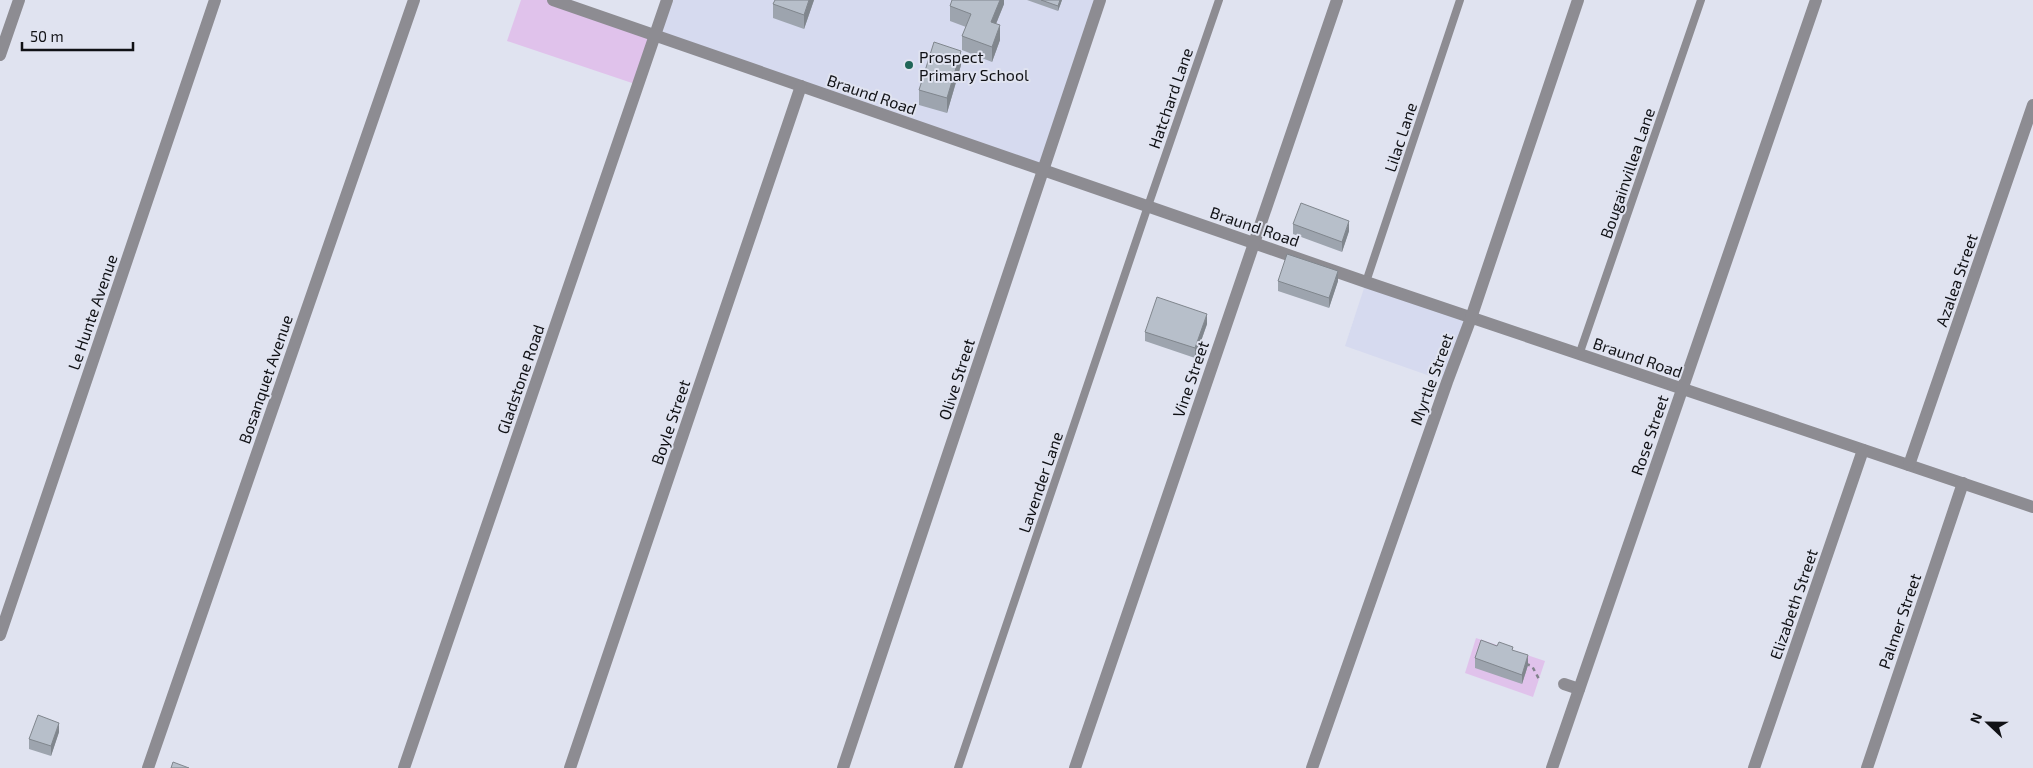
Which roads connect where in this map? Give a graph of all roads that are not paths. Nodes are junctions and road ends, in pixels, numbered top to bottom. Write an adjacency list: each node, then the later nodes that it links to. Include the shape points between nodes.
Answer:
1 (19, 0): 14 (street)
2 (214, 0): 28 (street, Le Hunte Avenue)
3 (414, 0): 31 (street, Bosanquet Avenue)
4 (553, 0): 13 (street, Braund Road)
5 (667, 0): 13 (street, Gladstone Road)
6 (1100, 0): 17 (street, Olive Street)
7 (1219, 0): 18 (lane, Hatchard Lane)
8 (1337, 0): 19 (street, Vine Street)
9 (1460, 0): 20 (lane, Lilac Lane)
10 (1578, 0): 21 (street, Myrtle Street)
11 (1701, 0): 22 (lane, Bougainvillea Lane)
12 (1816, 0): 23 (street, Rose Street)
13 (655, 36): 15 (street, Braund Road); 32 (street, Gladstone Road)
14 (0, 55)
15 (801, 86): 17 (street, Braund Road); 33 (street, Boyle Street)
16 (2033, 106): 25 (street, Azalea Street)
17 (1042, 169): 18 (street, Braund Road); 34 (street, Olive Street)
18 (1148, 206): 19 (street, Braund Road); 35 (lane, Lavender Lane)
19 (1254, 243): 20 (street, Braund Road); 36 (street, Vine Street)
20 (1366, 282): 21 (street, Braund Road)
21 (1471, 318): 22 (street, Braund Road); 37 (street, Myrtle Street)
22 (1579, 355): 23 (street, Braund Road)
23 (1682, 389): 24 (street, Braund Road); 30 (street, Rose Street)
24 (1863, 450): 25 (street, Braund Road); 39 (street, Elizabeth Street)
25 (1910, 466): 26 (street, Braund Road)
26 (1963, 484): 27 (street, Braund Road); 40 (street, Palmer Street)
27 (2033, 507)
28 (0, 635)
29 (1564, 684): 30 (street)
30 (1579, 689): 38 (street, Rose Street)
31 (148, 768)
32 (404, 768)
33 (570, 768)
34 (843, 768)
35 (958, 768)
36 (1075, 768)
37 (1312, 768)
38 (1552, 768)
39 (1754, 768)
40 (1867, 768)

